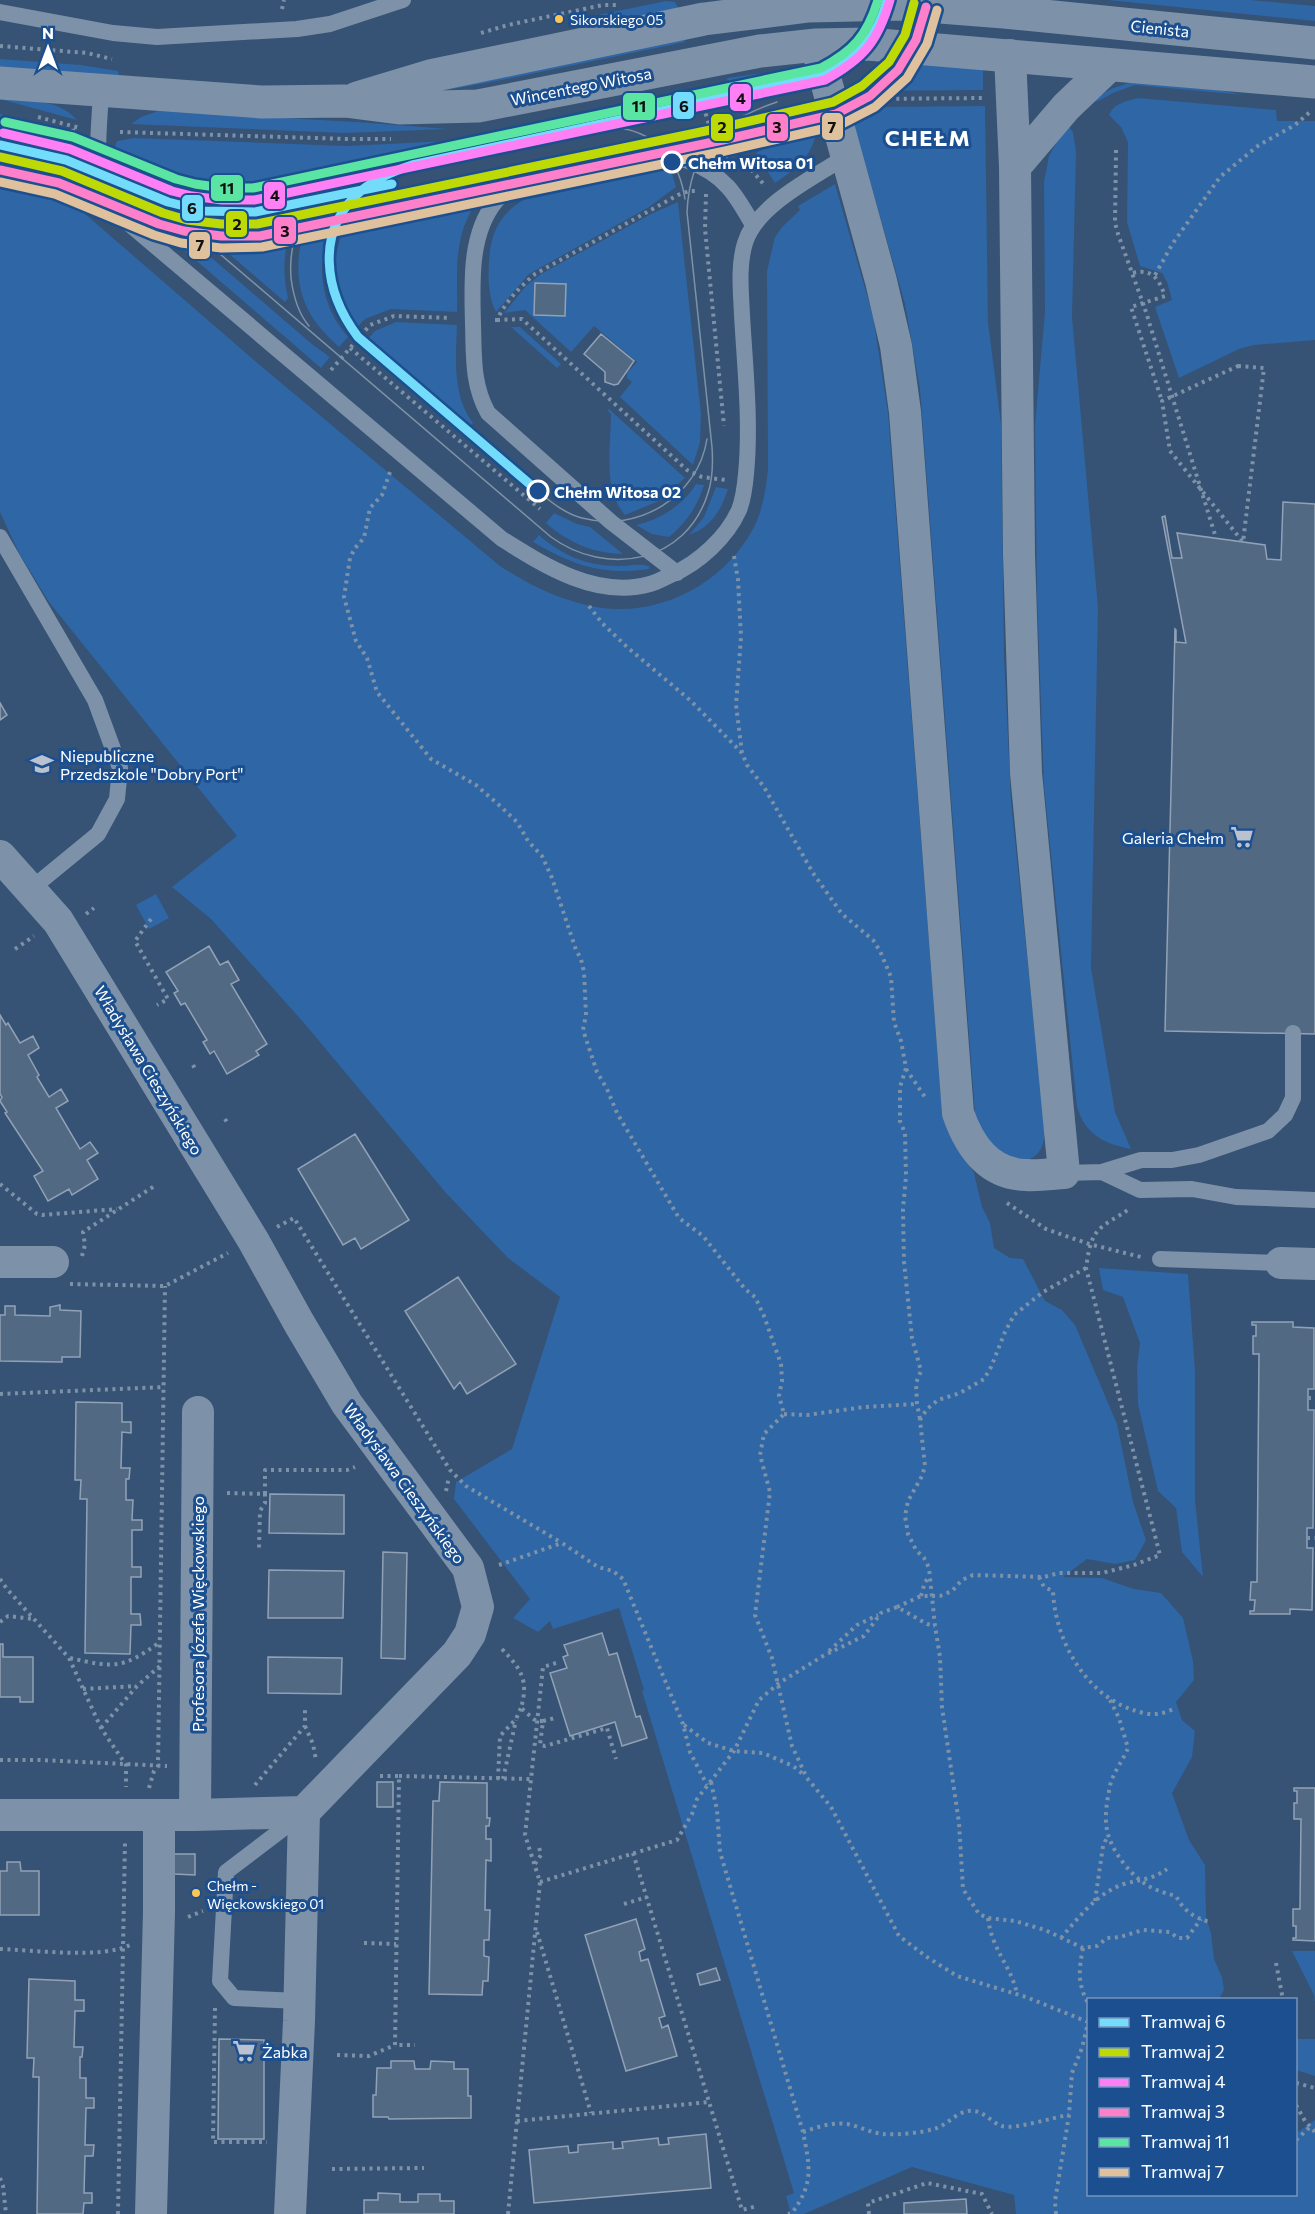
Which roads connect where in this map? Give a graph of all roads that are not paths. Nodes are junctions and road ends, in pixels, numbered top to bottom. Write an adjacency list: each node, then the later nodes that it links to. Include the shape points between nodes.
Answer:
1 (403, 0): 5 (lane, via 330,24 297,29 157,37)
2 (808, 3): 3 (street, Cienista); 4 (street, Wincentego Witosa); 7 (street)
3 (1003, 6): 6 (street, Cienista); 8 (street)
4 (744, 7): 13 (street, Wincentego Witosa, via 430,76)
5 (0, 12)
6 (1315, 43)
7 (816, 45): 8 (street, Wincentego Witosa, via 887,44); 13 (street, Wincentego Witosa, via 760,51 478,106 399,108); 14 (street)
8 (1010, 55): 9 (street); 15 (street)
9 (1110, 65): 10 (street); 15 (street, via 1066,107)
10 (1315, 82)
11 (0, 83): 12 (street, Wincentego Witosa)
12 (101, 91): 13 (street, Wincentego Witosa, via 262,102); 18 (lane, via 103,190 121,217 502,539 543,566 615,588 650,584)
13 (345, 101)
14 (847, 156): 16 (lane, via 790,192); 23 (street, via 893,336 905,412 958,1113 966,1136 998,1168 1024,1176)
15 (1015, 167): 23 (street, via 1019,554 1026,772)
16 (753, 225): 18 (lane, via 745,242 740,271 748,447 745,482 739,509 724,534); 18 (lane, via 729,188 714,174 668,155 642,154 521,182 497,201 480,228 474,256 473,319 479,397 488,412 611,522)
17 (0, 537): 20 (lane, via 95,700 120,768 117,799 98,834)
18 (677, 573)
19 (0, 856): 20 (street, Władysława Cieszyńskiego)
20 (32, 889): 31 (street, Władysława Cieszyńskiego, via 58,921 253,1240 347,1404 468,1568 478,1607 470,1634 457,1654)
21 (1293, 1034): 22 (lane, via 1293,1098 1285,1115 1268,1131 1199,1155 1141,1160)
22 (1102, 1172): 23 (lane); 24 (lane, via 1140,1190 1192,1189 1236,1197)
23 (1064, 1173)
24 (1315, 1200)
25 (1160, 1259): 28 (lane)
26 (0, 1262): 27 (street)
27 (52, 1262)
28 (1281, 1263): 29 (street)
29 (1315, 1264)
30 (198, 1412): 34 (street, Profesora Józefa Więckowskiego)
31 (304, 1812): 34 (street); 35 (street); 35 (lane, via 226,1872 220,1981 234,1998)
32 (0, 1815): 33 (street)
33 (159, 1815): 34 (street); 36 (street)
34 (195, 1815)
35 (299, 2001): 37 (street)
36 (151, 2214)
37 (290, 2214)

